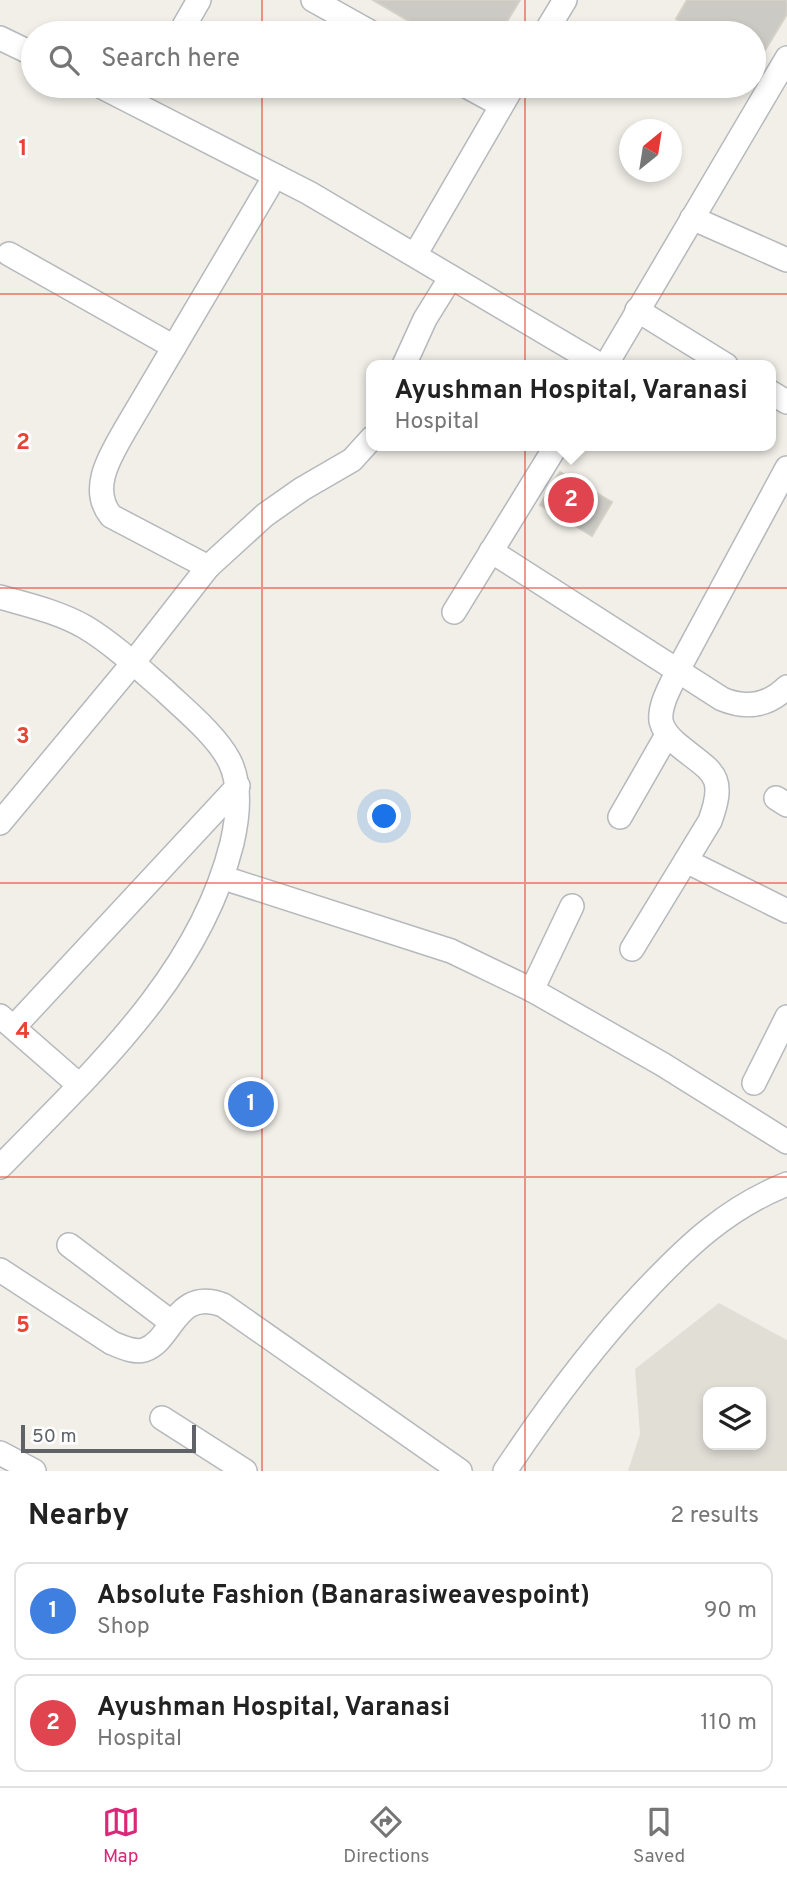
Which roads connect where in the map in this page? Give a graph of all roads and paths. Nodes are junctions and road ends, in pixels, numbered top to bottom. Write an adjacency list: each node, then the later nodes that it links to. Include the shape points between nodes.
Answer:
1 (199, 0): 4 (street)
2 (313, 0): 5 (street)
3 (565, 0): 6 (street)
4 (187, 21)
5 (351, 21)
6 (552, 21)
7 (0, 38): 8 (street)
8 (21, 48)
9 (785, 67): 13 (street)
10 (149, 98): 14 (street)
11 (505, 98): 17 (street)
12 (766, 98): 15 (street)
13 (766, 98)
14 (275, 176): 17 (street); 21 (street)
15 (692, 218): 18 (street); 20 (street)
16 (9, 254): 21 (street)
17 (415, 254): 19 (street)
18 (787, 260)
19 (451, 277): 22 (street); 23 (street)
20 (637, 310): 24 (street); 25 (street)
21 (174, 347): 30 (street, via 111,453 101,497 111,516)
22 (406, 360)
23 (592, 360)
24 (609, 360)
25 (718, 360)
26 (366, 445): 30 (street, via 352,460 265,516)
27 (553, 451): 29 (street)
28 (787, 468): 34 (street)
29 (491, 551): 32 (street); 34 (street)
30 (208, 567): 33 (street)
31 (0, 597): 33 (street, via 85,627)
32 (454, 612)
33 (133, 663): 37 (street, via 196,719 229,759); 39 (street)
34 (678, 670): 35 (street, via 736,704 765,702); 36 (street, via 664,703 661,721)
35 (787, 687)
36 (667, 735): 38 (street); 40 (street, via 717,780 718,799 710,821)
37 (238, 786): 41 (street, via 236,827); 47 (street)
38 (620, 817)
39 (0, 823)
40 (686, 861): 43 (street); 44 (street)
41 (223, 877): 45 (street, via 451,951); 49 (street, via 204,923 174,972)
42 (572, 906): 45 (street)
43 (787, 911)
44 (632, 949)
45 (532, 990): 50 (street)
46 (787, 1017): 48 (street)
47 (7, 1021): 49 (street)
48 (754, 1083)
49 (79, 1085): 51 (street)
50 (787, 1142)
51 (0, 1167)
52 (787, 1184): 61 (street, via 743,1204 709,1227 670,1264 580,1365)
53 (69, 1245): 55 (street)
54 (0, 1270): 55 (street, via 128,1350 142,1351 154,1345)
55 (171, 1322): 60 (street, via 197,1302 223,1305)
56 (162, 1418): 59 (street)
57 (0, 1453): 58 (street)
58 (34, 1471)
59 (245, 1471)
60 (460, 1471)
61 (505, 1471)

